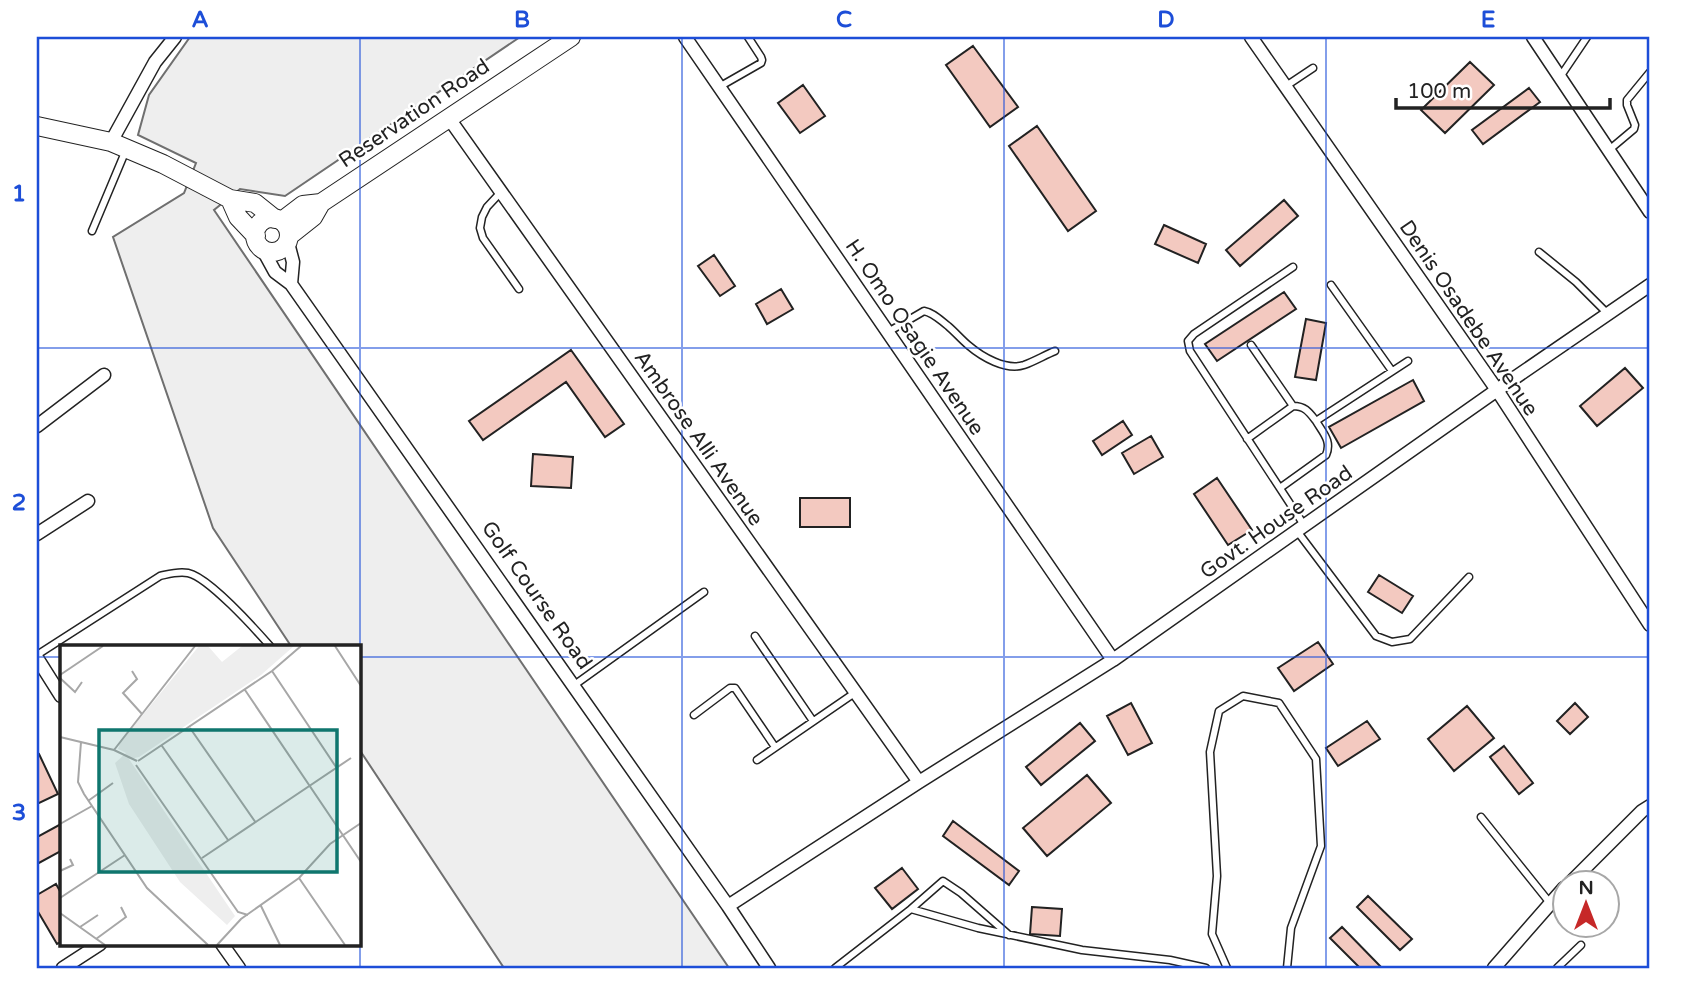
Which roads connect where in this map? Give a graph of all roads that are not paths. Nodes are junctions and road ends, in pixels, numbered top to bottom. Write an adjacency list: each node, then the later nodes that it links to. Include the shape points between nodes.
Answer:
1 (174, 37): 15 (street, via 155,62)
2 (570, 37): 13 (street, Reservation Road)
3 (685, 37): 12 (street, H. Omo Osagie Avenue)
4 (748, 37): 12 (lane, via 761,64)
5 (1251, 37): 11 (street, Denis Osadebe Avenue)
6 (1533, 37): 10 (street)
7 (1587, 37): 10 (lane)
8 (1313, 68): 11 (lane)
9 (1650, 72): 16 (lane, via 1627,100 1634,129)
10 (1560, 77): 16 (street)
11 (1286, 86): 36 (street, Denis Osadebe Avenue)
12 (719, 87): 30 (street, H. Omo Osagie Avenue)
13 (448, 117): 17 (street, Ambrose Alli Avenue); 20 (street, Reservation Road, via 321,203 303,205)
14 (37, 126): 15 (street)
15 (119, 146): 18 (street); 21 (lane)
16 (1609, 150): 19 (street)
17 (501, 192): 28 (lane, via 488,207 480,228); 53 (street, Ambrose Alli Avenue)
18 (230, 199): 20 (street, via 255,203); 22 (street, via 238,218)
19 (1650, 212)
20 (283, 230): 22 (street, via 264,221 259,225); 22 (street, via 284,247 274,252); 25 (street, via 293,262)
21 (92, 231)
22 (259, 243): 25 (street, Golf Course Road, via 275,272)
23 (1539, 252): 29 (lane)
24 (1293, 267): 40 (lane, via 1188,341)
25 (291, 284): 52 (street, Golf Course Road)
26 (1331, 285): 34 (lane)
27 (1650, 285): 29 (street, Govt. House Road)
28 (519, 289)
29 (1608, 314): 36 (street, Govt. House Road)
30 (888, 332): 32 (lane, via 924,311 1001,364 1022,366); 51 (street, H. Omo Osagie Avenue)
31 (1251, 345): 37 (lane)
32 (1055, 351)
33 (1408, 361): 34 (lane)
34 (1392, 371): 38 (lane)
35 (104, 375): 39 (street)
36 (1497, 390): 43 (street, Govt. House Road); 47 (street, Denis Osadebe Avenue)
37 (1293, 406): 38 (lane, via 1307,409); 40 (lane)
38 (1316, 421): 41 (lane, via 1328,440 1326,455)
39 (37, 426)
40 (1247, 439): 41 (lane)
41 (1280, 488): 43 (lane)
42 (88, 501): 44 (street)
43 (1301, 528): 45 (lane, via 1376,636 1392,642 1410,639); 51 (street, Govt. House Road)
44 (37, 534)
45 (1469, 578)
46 (704, 592): 52 (lane)
47 (1650, 625)
48 (755, 636): 56 (lane)
49 (269, 645): 50 (lane, via 199,577 173,572)
50 (37, 656): 54 (street)
51 (1113, 660): 59 (street, Govt. House Road)
52 (573, 686): 64 (street, Golf Course Road)
53 (856, 692): 56 (lane); 59 (street, Ambrose Alli Avenue)
54 (60, 694)
55 (694, 715): 57 (lane, via 735,688)
56 (813, 721): 57 (lane)
57 (775, 747): 58 (lane)
58 (757, 760)
59 (919, 782): 64 (street, Govt. House Road)
60 (1650, 806): 62 (street)
61 (1481, 817): 63 (lane)
62 (1584, 869)
63 (1550, 904): 78 (street)
64 (728, 906): 73 (street, Golf Course Road)
65 (911, 909): 66 (lane); 66 (lane, via 943,881); 74 (lane)
66 (1009, 935): 75 (lane)
67 (1581, 945): 70 (lane)
68 (97, 946): 71 (street)
69 (223, 946): 72 (street)
70 (1560, 967)
71 (63, 968)
72 (239, 968)
73 (769, 968)
74 (835, 968)
75 (1206, 968)
76 (1227, 968): 77 (lane, via 1212,934 1217,876 1210,752 1219,711 1243,696 1279,703 1316,759 1321,846 1291,928)
77 (1287, 968)
78 (1494, 968)

